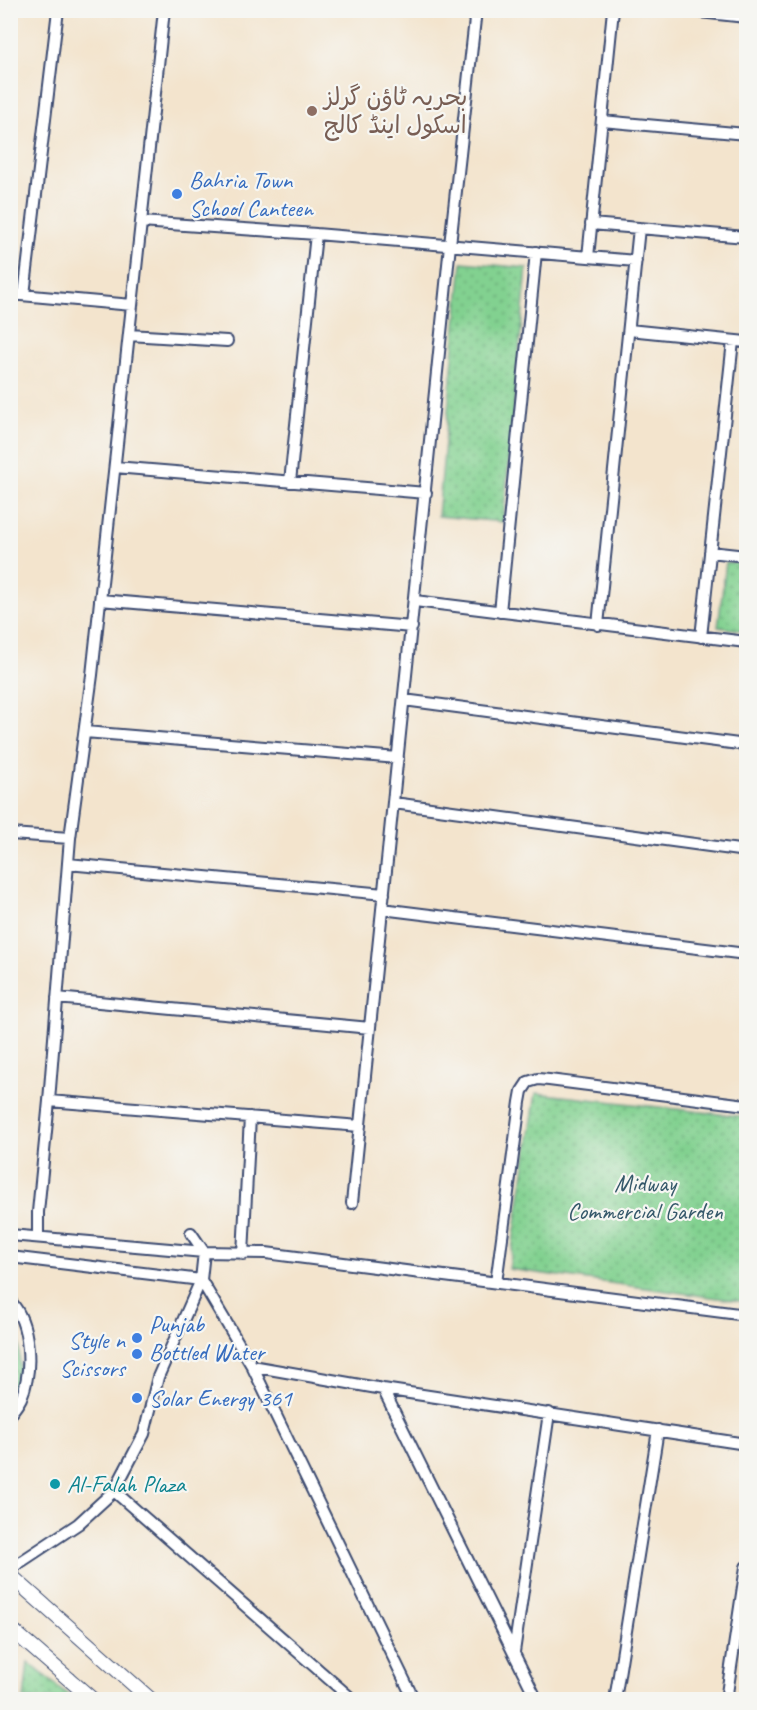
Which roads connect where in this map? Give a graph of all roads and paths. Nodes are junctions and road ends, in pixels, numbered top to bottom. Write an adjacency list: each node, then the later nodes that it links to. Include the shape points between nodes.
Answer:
1 (58, 10): 19 (street)
2 (164, 10): 9 (street)
3 (476, 10): 14 (street)
4 (613, 10): 7 (street)
5 (681, 10): 6 (street)
6 (747, 17)
7 (602, 121): 8 (street); 10 (street)
8 (747, 134)
9 (141, 222): 12 (street); 20 (street)
10 (591, 224): 11 (street); 16 (street)
11 (639, 228): 13 (street); 17 (street)
12 (316, 234): 14 (street); 27 (street)
13 (747, 237)
14 (450, 245): 15 (street); 28 (street)
15 (537, 252): 16 (street); 33 (street)
16 (588, 257): 17 (street)
17 (636, 261): 21 (street)
18 (10, 294): 19 (street)
19 (24, 295): 20 (street)
20 (132, 305): 22 (street)
21 (629, 330): 24 (street); 34 (street)
22 (129, 335): 23 (street); 26 (street)
23 (227, 341)
24 (733, 341): 25 (street); 29 (street)
25 (747, 342)
26 (115, 467): 27 (street); 31 (street)
27 (290, 482): 28 (street)
28 (426, 493): 32 (street)
29 (710, 552): 30 (street); 36 (street)
30 (747, 556)
31 (100, 600): 35 (street); 39 (street)
32 (415, 601): 33 (street); 35 (street)
33 (500, 612): 34 (street)
34 (598, 625): 36 (street)
35 (412, 627): 38 (street)
36 (701, 637): 37 (street)
37 (747, 642)
38 (404, 700): 40 (street); 41 (street)
39 (85, 732): 41 (street); 44 (street)
40 (747, 745)
41 (398, 758): 42 (street)
42 (394, 802): 45 (street); 47 (street)
43 (10, 834): 44 (street)
44 (70, 838): 46 (street)
45 (747, 851)
46 (68, 864): 47 (street); 50 (street)
47 (384, 894): 48 (street)
48 (382, 909): 49 (street); 51 (street)
49 (747, 954)
50 (57, 999): 51 (street); 52 (street)
51 (370, 1028): 55 (street)
52 (49, 1101): 54 (street); 59 (street)
53 (747, 1105): 64 (street, via 549,1080 528,1082 520,1102)
54 (250, 1117): 55 (street); 61 (street)
55 (360, 1126): 56 (street)
56 (352, 1203)
57 (191, 1233): 60 (street)
58 (10, 1235): 59 (street)
59 (38, 1237): 60 (street)
60 (204, 1252): 61 (street); 63 (street)
61 (243, 1254): 64 (street, via 266,1253)
62 (10, 1257): 63 (street)
63 (201, 1280): 67 (street); 73 (street, via 158,1377 144,1434)
64 (496, 1283): 66 (street)
65 (10, 1301): 70 (street, via 23,1324 28,1348 28,1374 21,1398)
66 (747, 1315)
67 (252, 1366): 68 (street); 82 (street)
68 (383, 1389): 69 (street); 78 (street)
69 (549, 1413): 71 (street); 78 (street)
70 (10, 1414)
71 (658, 1430): 72 (street); 84 (street)
72 (747, 1444)
73 (114, 1491): 75 (street, via 78,1524); 81 (street)
74 (747, 1567): 85 (street)
75 (10, 1569)
76 (10, 1575): 80 (street)
77 (10, 1628): 79 (street)
78 (514, 1652): 83 (street)
79 (93, 1700)
80 (151, 1700)
81 (353, 1700)
82 (414, 1700)
83 (537, 1700)
84 (615, 1700)
85 (726, 1700)

